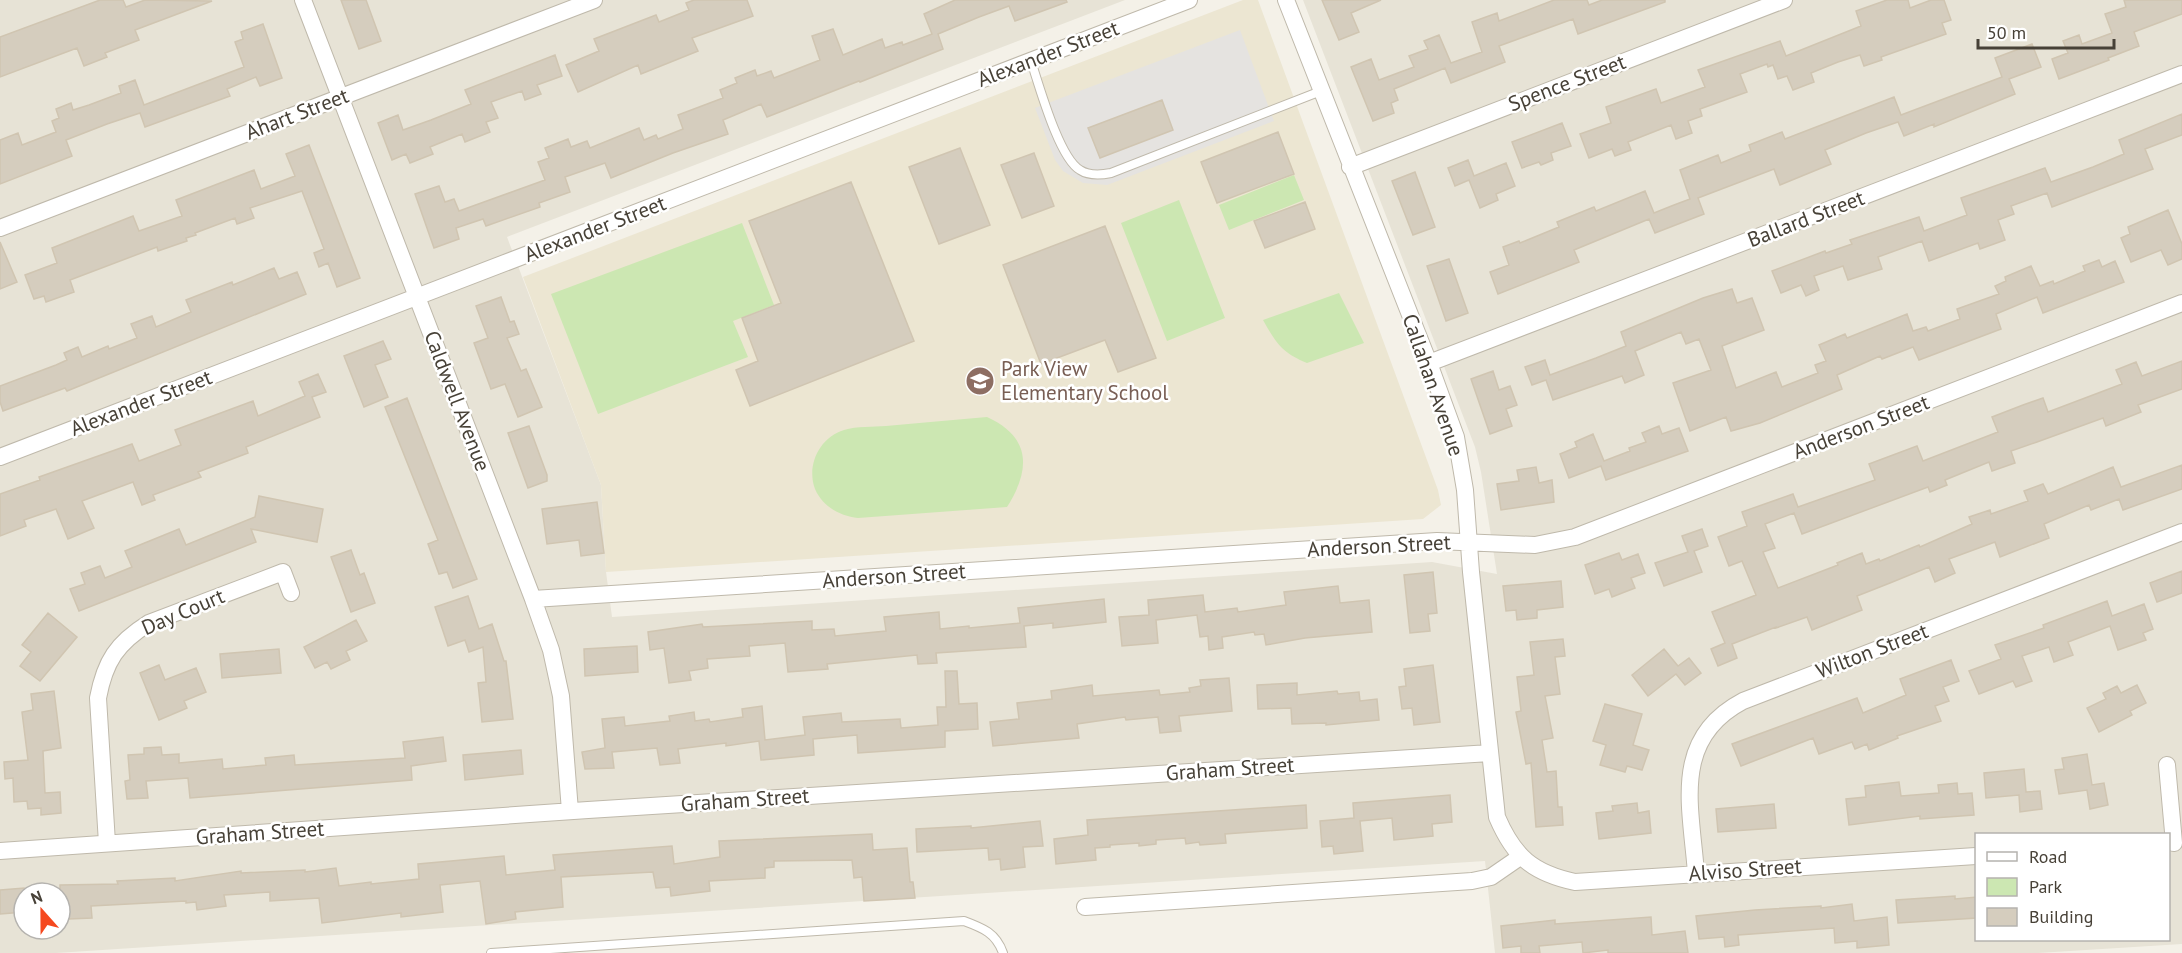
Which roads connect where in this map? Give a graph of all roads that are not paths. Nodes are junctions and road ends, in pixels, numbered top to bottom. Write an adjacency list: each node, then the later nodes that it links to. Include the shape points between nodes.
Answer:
1 (303, 0): 9 (street, Caldwell Avenue)
2 (594, 0): 9 (street, Ahart Street)
3 (1189, 0): 6 (street, Alexander Street)
4 (1286, 0): 8 (street, Callahan Avenue)
5 (1784, 0): 10 (street, Spence Street)
6 (1031, 61): 8 (lane, via 1069,160 1080,170 1095,175 1111,173); 12 (street, Alexander Street)
7 (2182, 74): 14 (street, Ballard Street)
8 (1321, 91): 10 (street, Callahan Avenue)
9 (341, 98): 11 (street, Ahart Street); 12 (street, Caldwell Avenue)
10 (1350, 167): 14 (street, Callahan Avenue)
11 (0, 228)
12 (417, 297): 15 (street, Alexander Street); 19 (street, Caldwell Avenue)
13 (2182, 303): 17 (street, Anderson Street, via 1575,537 1535,545)
14 (1429, 363): 17 (street, Callahan Avenue, via 1456,437)
15 (0, 457)
16 (2182, 532): 28 (street, Wilton Street, via 1728,710 1704,733 1691,765)
17 (1470, 543): 19 (street, Anderson Street, via 1437,541); 20 (street, Callahan Avenue)
18 (291, 593): 23 (street, Day Court, via 283,572 149,624 129,635 116,650 102,675 98,698)
19 (533, 599): 22 (street, Caldwell Avenue, via 551,650 561,696)
20 (1490, 753): 22 (street, Graham Street); 27 (street, Callahan Avenue, via 1497,817)
21 (2167, 765): 24 (street)
22 (570, 811): 23 (street, Graham Street)
23 (107, 843): 25 (street, Graham Street)
24 (2175, 843)
25 (0, 850)
26 (1975, 856): 28 (street, Alviso Street)
27 (1520, 857): 28 (street, Alviso Street, via 1546,873 1575,882); 29 (street, via 1491,877 1472,881)
28 (1696, 873)
29 (1085, 907)
30 (491, 953): 31 (lane, via 964,921 987,929 1000,943)
31 (1003, 953)

